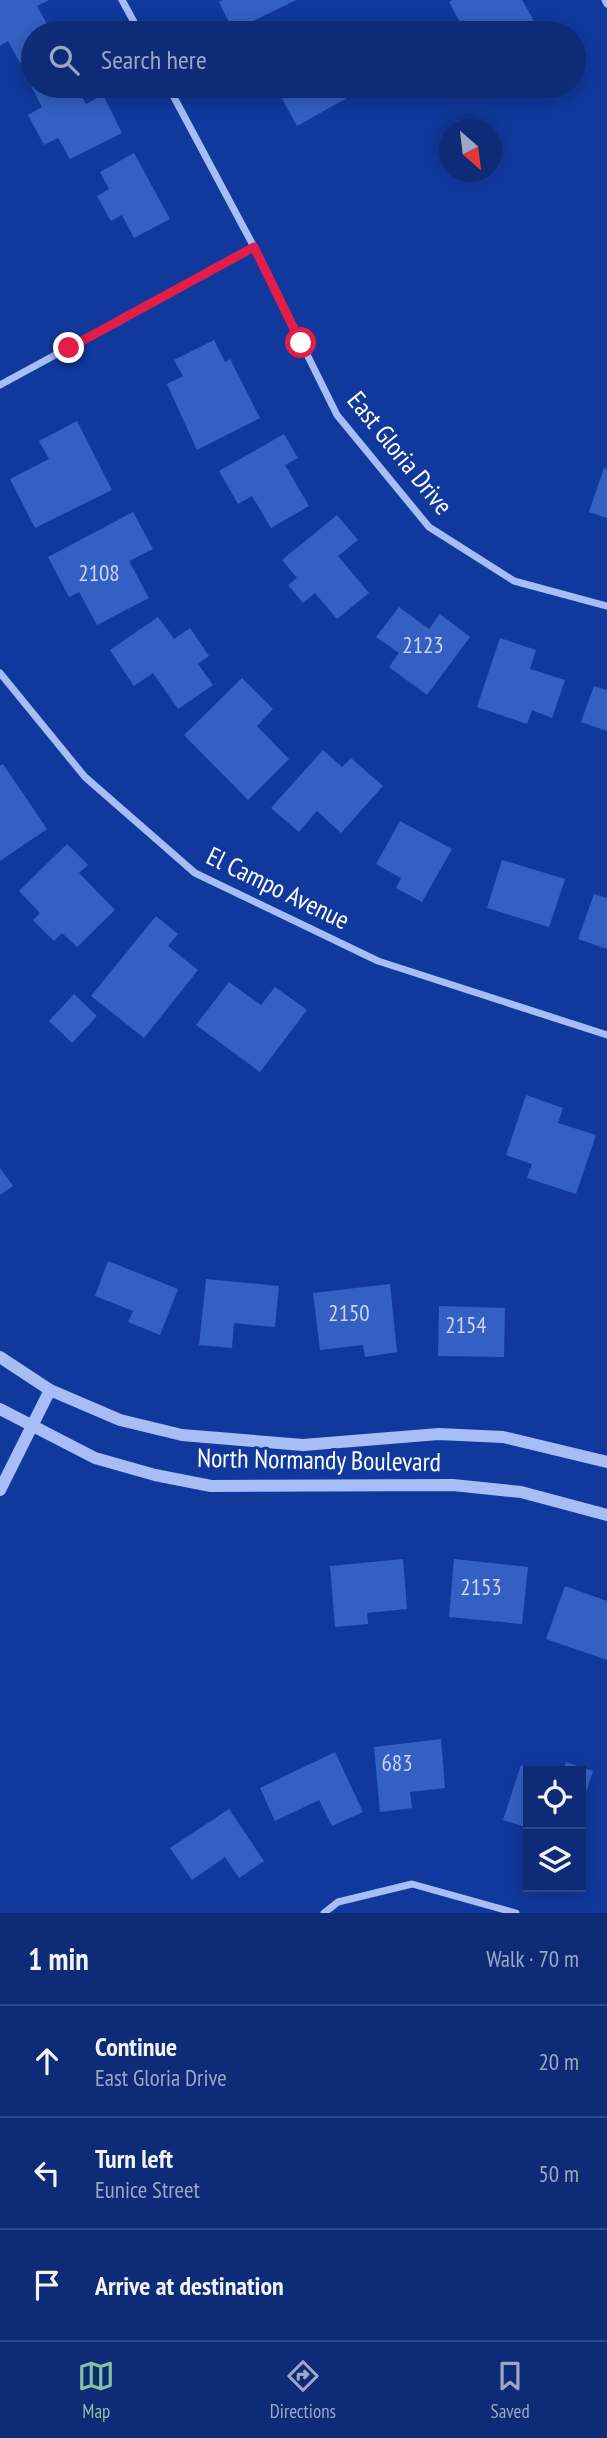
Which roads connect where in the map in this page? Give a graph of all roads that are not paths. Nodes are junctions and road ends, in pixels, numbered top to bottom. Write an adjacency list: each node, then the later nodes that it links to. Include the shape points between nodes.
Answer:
1 (122, 0): 2 (street)
2 (133, 21)
3 (174, 98): 4 (street, East Gloria Drive)
4 (254, 247): 5 (street); 6 (street, East Gloria Drive, via 337,415 429,527 514,581)
5 (0, 385)
6 (607, 607)
7 (0, 673): 8 (street, El Campo Avenue, via 85,777 195,873 377,961)
8 (607, 1035)
9 (0, 1357): 10 (street, North Normandy Boulevard)
10 (50, 1390): 12 (street); 13 (street, North Normandy Boulevard, via 120,1420 193,1436 303,1445 439,1434 503,1437)
11 (0, 1409): 12 (street, North Normandy Boulevard)
12 (32, 1425): 14 (street); 15 (street, North Normandy Boulevard, via 94,1458 211,1486 453,1485 521,1492)
13 (607, 1462)
14 (0, 1490)
15 (607, 1515)
16 (324, 1913): 17 (street, via 338,1902 412,1884)
17 (516, 1913)

